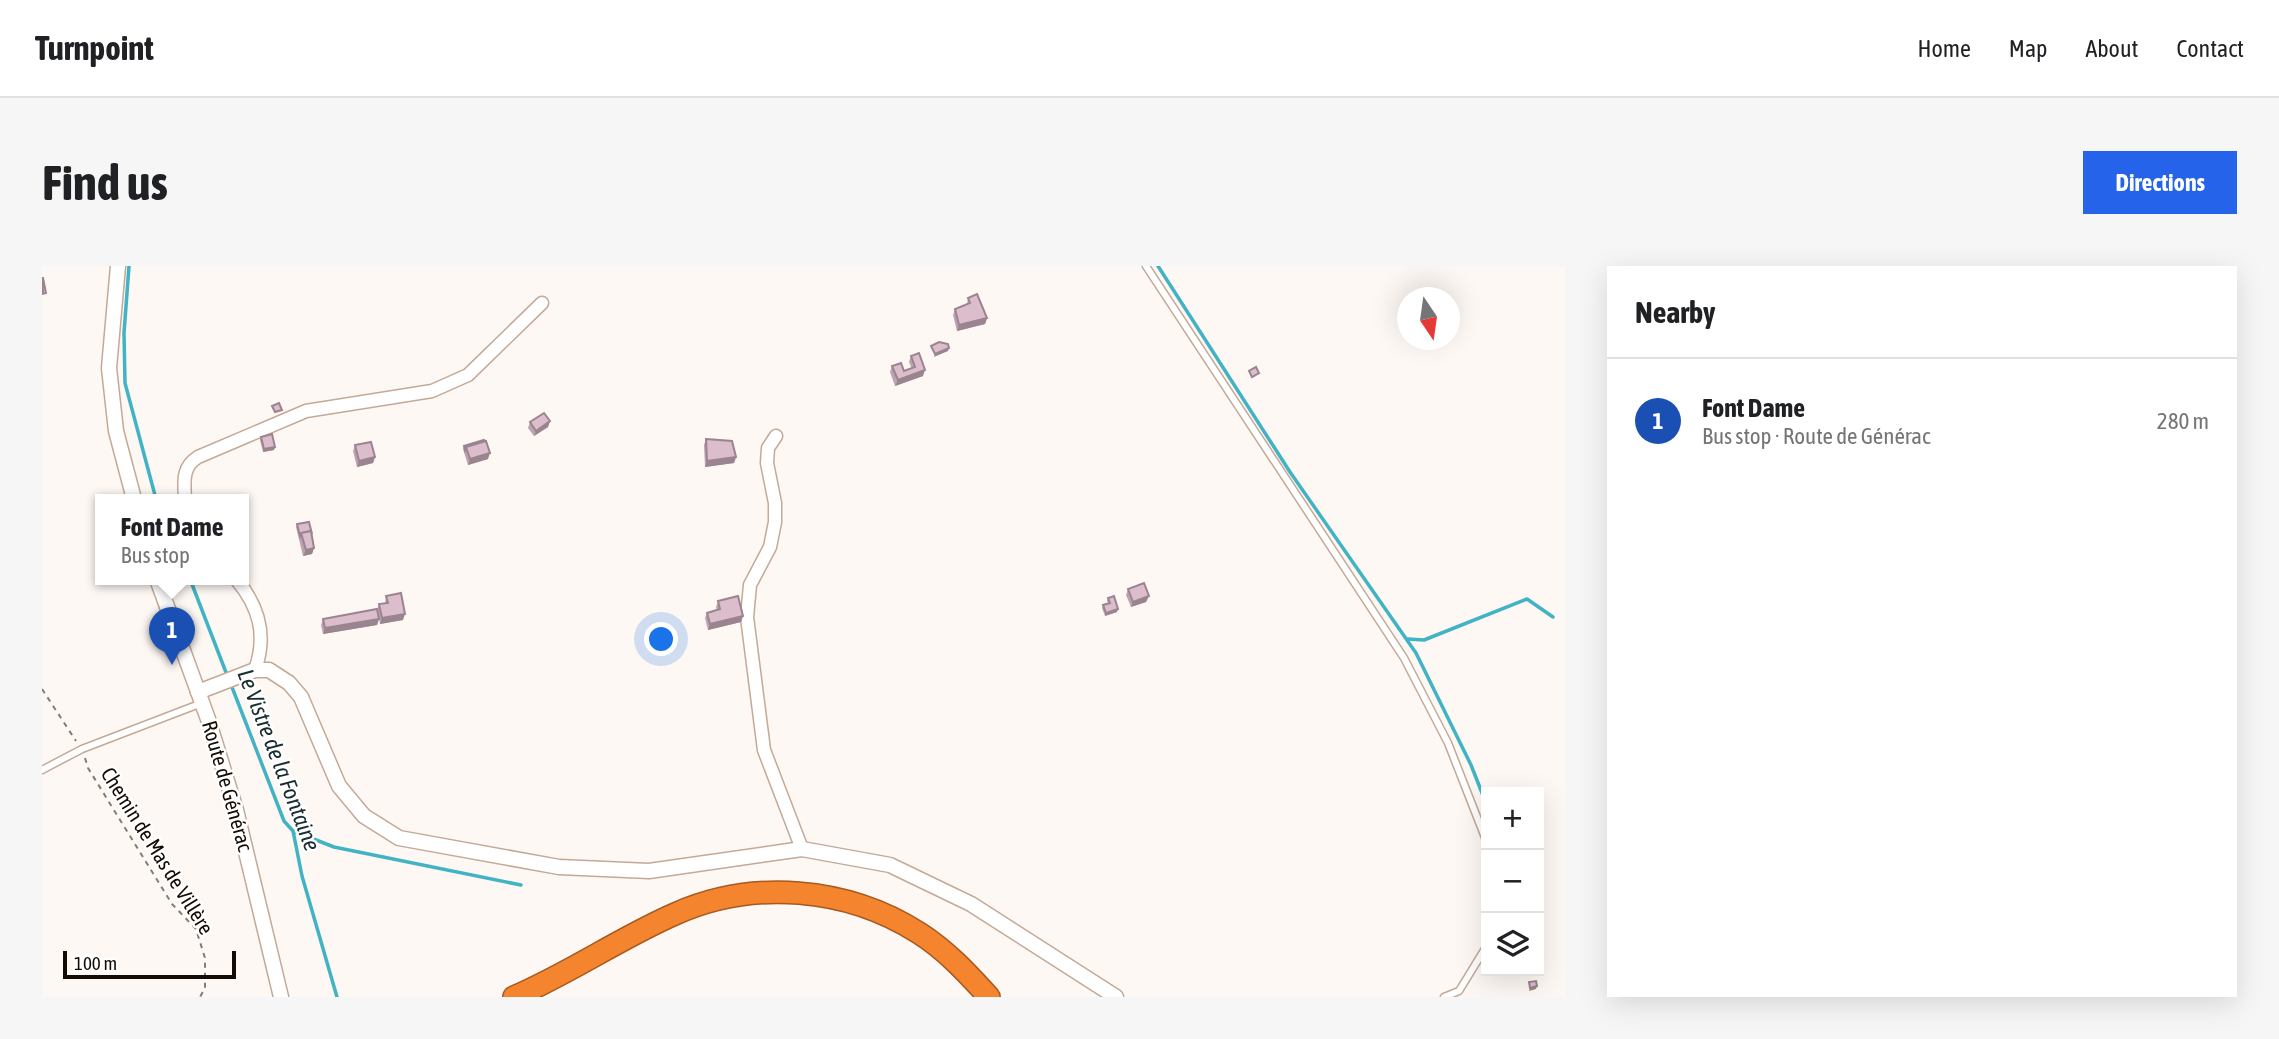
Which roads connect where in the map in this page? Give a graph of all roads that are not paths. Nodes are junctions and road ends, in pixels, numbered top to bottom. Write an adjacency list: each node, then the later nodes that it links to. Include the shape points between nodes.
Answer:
1 (118, 266): 5 (street, via 108,368 116,431)
2 (1146, 266): 12 (lane, via 1404,658 1448,743)
3 (542, 303): 6 (street, via 468,374 432,391 306,411 190,462 183,476)
4 (776, 436): 13 (street, via 768,448 767,463 775,522 770,547 750,585 747,617 764,750)
5 (133, 494)
6 (185, 494)
7 (159, 585): 10 (street, Route de Générac)
8 (241, 585): 9 (street, via 263,634)
9 (248, 673): 10 (street, via 215,684); 13 (street, via 269,670 289,682 301,697 338,786 364,816 399,838 559,867 649,871)
10 (200, 697): 11 (lane); 15 (street, Route de Générac, via 236,810)
11 (42, 770)
12 (1481, 827)
13 (802, 849): 18 (street, via 890,865 971,904)
14 (1481, 955): 19 (lane, via 1459,991)
15 (281, 994)
16 (514, 997): 17 (highway, via 676,913 729,897 777,892 828,897 896,920 940,948)
17 (989, 997)
18 (1116, 997)
19 (1444, 997)

